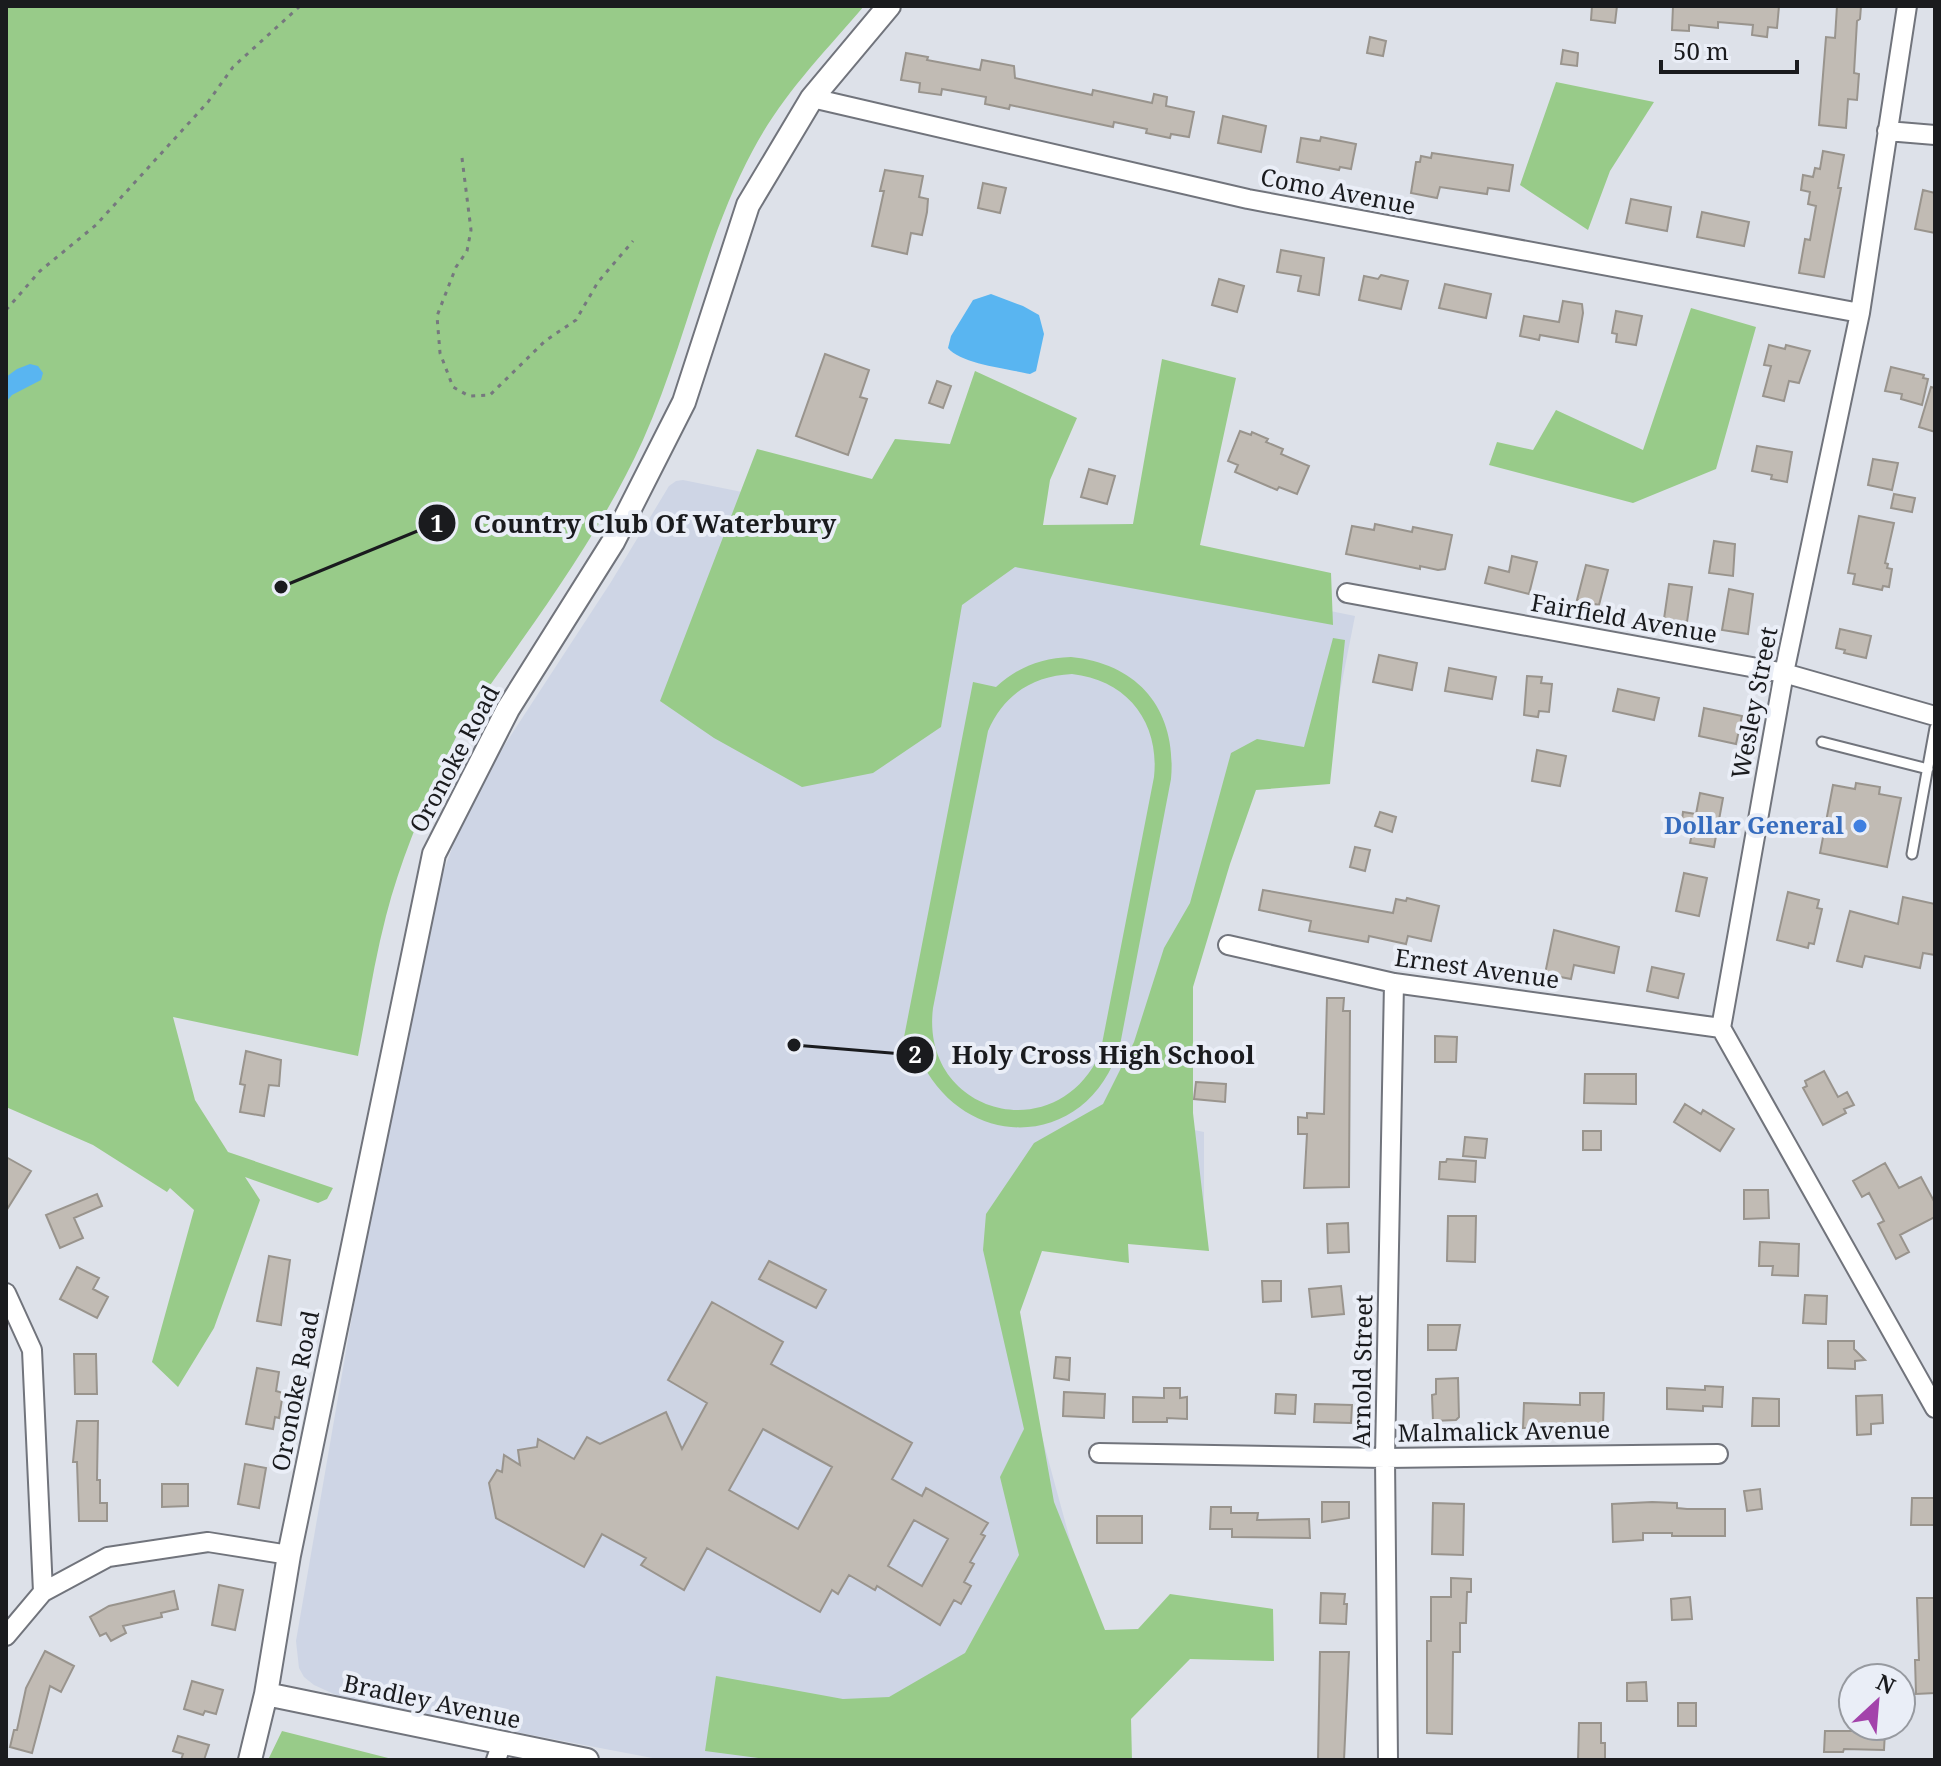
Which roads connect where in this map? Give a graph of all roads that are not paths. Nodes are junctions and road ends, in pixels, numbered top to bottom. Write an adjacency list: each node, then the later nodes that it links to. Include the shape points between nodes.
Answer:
1 (889, 6): 3 (street, Oronoke Road)
2 (1907, 6): 4 (street, Wesley Street)
3 (812, 98): 6 (street, Como Avenue, via 1248,199); 22 (street, Oronoke Road, via 748,205 684,402 613,542 508,709 434,854)
4 (1887, 131): 5 (street); 6 (street, Wesley Street)
5 (1935, 135)
6 (1860, 313): 8 (street, Wesley Street)
7 (1347, 593): 8 (street, Fairfield Avenue)
8 (1784, 673): 9 (street, Fairfield Avenue); 16 (street, Wesley Street)
9 (1935, 716)
10 (1935, 728): 12 (lane)
11 (1822, 742): 12 (lane)
12 (1928, 769): 13 (lane)
13 (1912, 854)
14 (1228, 945): 15 (street, Ernest Avenue)
15 (1394, 983): 16 (street, Ernest Avenue); 21 (street, Arnold Street)
16 (1721, 1028): 18 (street)
17 (6, 1293): 23 (street, via 32,1350)
18 (1935, 1408)
19 (1099, 1453): 21 (street, Malmalick Avenue)
20 (1718, 1454): 21 (street, Malmalick Avenue)
21 (1385, 1458): 29 (street, Arnold Street)
22 (289, 1555): 23 (street, via 208,1542 108,1557); 25 (street, Oronoke Road)
23 (43, 1592): 24 (street)
24 (6, 1636)
25 (266, 1694): 26 (street, Bradley Avenue); 27 (street, Oronoke Road)
26 (499, 1752): 28 (street, Bradley Avenue)
27 (250, 1760)
28 (587, 1760)
29 (1388, 1760)

